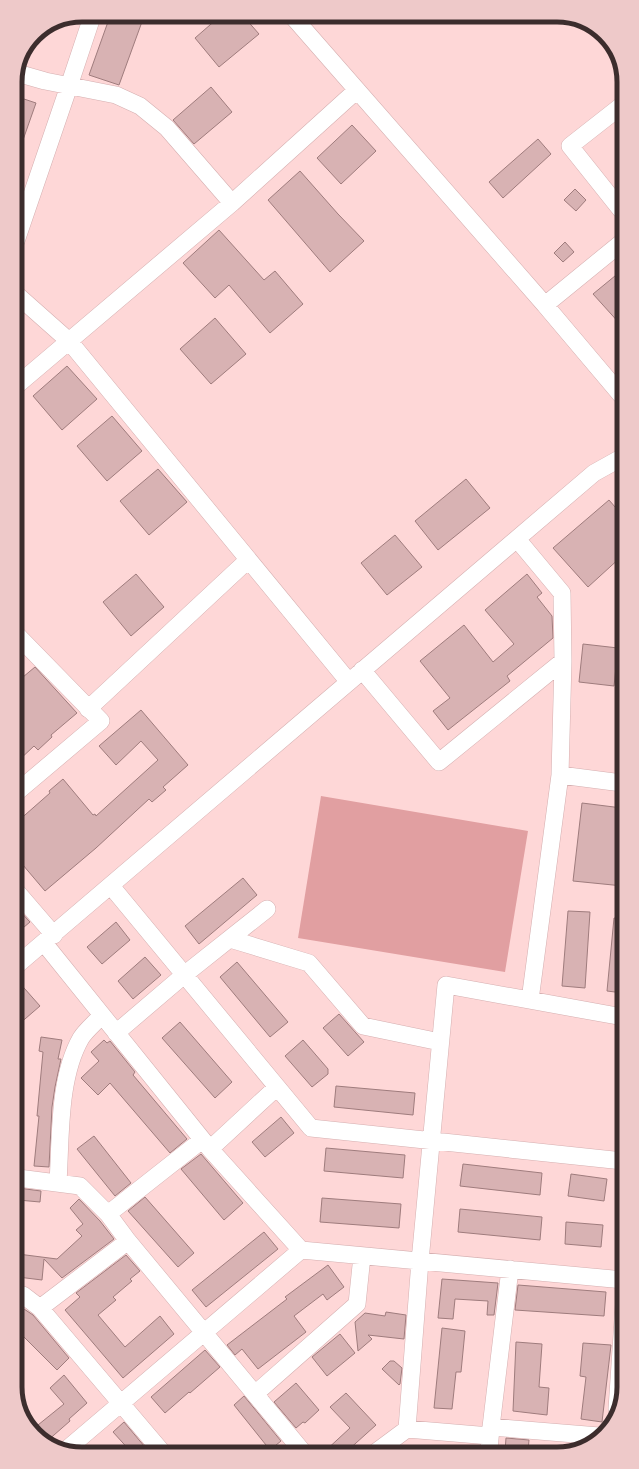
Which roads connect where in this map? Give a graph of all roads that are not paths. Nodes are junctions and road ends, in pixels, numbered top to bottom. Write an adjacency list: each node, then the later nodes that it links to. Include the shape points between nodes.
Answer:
1 (90, 22): 4 (street)
2 (298, 22): 5 (street)
3 (23, 75): 4 (street)
4 (69, 86): 7 (street, via 116,95 140,106 166,128); 9 (street)
5 (357, 90): 7 (street); 12 (street)
6 (617, 108): 8 (street, via 570,146)
7 (232, 203): 13 (street)
8 (617, 205)
9 (22, 223)
10 (617, 246): 12 (street)
11 (22, 299): 13 (street)
12 (545, 305): 15 (street)
13 (68, 341): 14 (street); 18 (street)
14 (22, 381)
15 (617, 390)
16 (617, 461): 17 (street, via 594,473)
17 (517, 539): 20 (street, via 562,593); 21 (street)
18 (248, 560): 22 (street); 23 (street)
19 (22, 646): 23 (street)
20 (563, 660): 21 (street, via 439,762); 24 (street)
21 (362, 670): 22 (street)
22 (349, 682): 27 (street)
23 (88, 709): 26 (street, via 101,721)
24 (560, 775): 25 (street); 34 (street)
25 (617, 782)
26 (22, 788)
27 (111, 886): 30 (street); 33 (street)
28 (22, 899): 30 (street)
29 (267, 909): 31 (street)
30 (49, 939): 32 (street); 35 (street)
31 (230, 939): 33 (street); 38 (street, via 309,962 363,1026)
32 (22, 961)
33 (184, 975): 37 (street); 39 (street)
34 (530, 1000): 36 (street); 38 (street, via 446,985)
35 (102, 1015): 37 (street); 44 (street, via 82,1037 70,1064 64,1091)
36 (617, 1016)
37 (116, 1033): 41 (street)
38 (440, 1042): 40 (street)
39 (277, 1087): 40 (street, via 311,1128); 41 (street)
40 (431, 1141): 42 (street); 49 (street)
41 (206, 1145): 45 (street); 47 (street)
42 (617, 1160)
43 (22, 1178): 44 (street)
44 (58, 1182): 45 (street, via 80,1186)
45 (108, 1214): 46 (street)
46 (128, 1241): 53 (street); 54 (street)
47 (301, 1250): 48 (street); 54 (street)
48 (362, 1256): 49 (street); 55 (street, via 357,1304)
49 (420, 1261): 50 (street); 57 (street)
50 (510, 1269): 51 (street); 59 (street)
51 (617, 1279)
52 (22, 1295): 53 (street)
53 (40, 1308): 56 (street)
54 (205, 1332): 55 (street); 56 (street)
55 (255, 1394): 62 (street)
56 (122, 1403): 60 (street); 61 (street)
57 (407, 1429): 59 (street); 63 (street)
58 (592, 1436): 59 (street)
59 (490, 1438)
60 (71, 1446)
61 (158, 1447)
62 (300, 1447)
63 (383, 1447)

